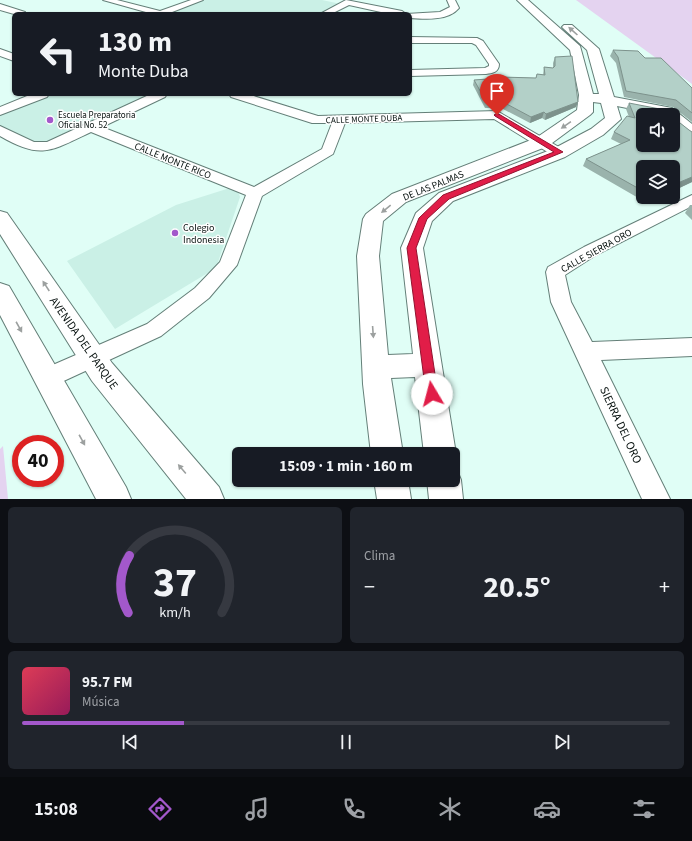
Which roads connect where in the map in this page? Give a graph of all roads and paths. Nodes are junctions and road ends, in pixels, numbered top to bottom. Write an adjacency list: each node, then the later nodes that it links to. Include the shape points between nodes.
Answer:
1 (107, 0): 9 (street)
2 (200, 0): 10 (street)
3 (451, 0): 13 (street, via 455,8 451,12)
4 (522, 0): 15 (street)
5 (539, 0): 16 (street, one-way to 5)
6 (347, 1): 11 (street); 12 (street)
7 (0, 7): 8 (street)
8 (16, 12)
9 (154, 12)
10 (167, 12)
11 (328, 12)
12 (394, 12)
13 (412, 15)
14 (412, 40): 19 (street, via 474,40 480,43 494,68 486,71)
15 (576, 49): 16 (street); 20 (street, DE LAS PALMAS)
16 (593, 49): 24 (street, DE LAS PALMAS)
17 (0, 52): 18 (street)
18 (12, 57)
19 (412, 73)
20 (586, 95): 24 (street); 32 (street, DE LAS PALMAS, one-way to 32, via 585,112)
21 (38, 96): 26 (street)
22 (157, 96): 29 (street)
23 (242, 96): 27 (street, CALLE MONTE DUBA, via 317,120)
24 (609, 100): 25 (street); 32 (street, DE LAS PALMAS, via 613,119 597,132)
25 (651, 108)
26 (0, 111)
27 (340, 119): 32 (street, CALLE MONTE DUBA, via 497,115); 33 (street, via 328,151)
28 (680, 123): 31 (street)
29 (91, 127): 30 (street, via 40,149); 33 (street, CALLE MONTE RICO)
30 (0, 130)
31 (692, 133)
32 (551, 147): 40 (street, DE LAS PALMAS, via 446,197 423,218 412,248); 41 (street, DE LAS PALMAS, one-way to 41, via 399,198 373,219 368,256)
33 (255, 193): 39 (street, via 228,265 202,293 154,330)
34 (692, 200): 38 (street, CALLE SIERRA ORO, via 590,251 555,272 561,302)
35 (0, 218): 39 (street, AVENIDA DEL PARQUE, one-way to 35)
36 (0, 292): 42 (street, one-way to 42)
37 (692, 347): 38 (street)
38 (586, 351): 51 (street, SIERRA DEL ORO)
39 (92, 358): 42 (street); 48 (street, AVENIDA DEL PARQUE, one-way to 39)
40 (428, 365): 41 (street); 44 (street, DE LAS PALMAS)
41 (376, 367): 43 (street, DE LAS PALMAS)
42 (48, 378): 47 (street, one-way to 47)
43 (386, 447)
44 (439, 447)
45 (392, 487): 49 (street)
46 (445, 487): 50 (street)
47 (114, 499)
48 (207, 499)
49 (394, 499)
50 (446, 499)
51 (656, 499)

